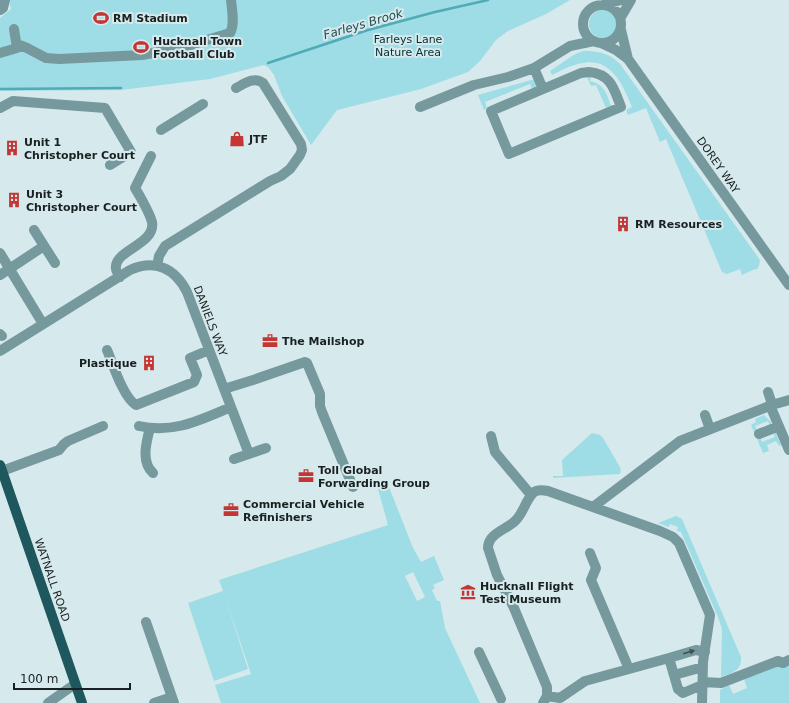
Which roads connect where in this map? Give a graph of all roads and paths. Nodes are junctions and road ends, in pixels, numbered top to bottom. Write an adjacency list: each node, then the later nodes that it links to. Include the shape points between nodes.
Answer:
1 (231, 0): 10 (street, via 233,22 230,33 177,49 142,55 60,59 46,58)
2 (622, 0): 4 (street)
3 (631, 0): 5 (street)
4 (601, 4): 5 (street, via 613,7); 6 (street, via 586,14)
5 (621, 17): 8 (street)
6 (583, 26): 9 (street, via 589,37); 11 (street)
7 (14, 29): 10 (street)
8 (621, 30): 9 (street, via 613,40); 13 (street, DOREY WAY)
9 (598, 42): 11 (street); 13 (street, DOREY WAY)
10 (17, 44): 12 (street, via 17,48)
11 (570, 46): 14 (street)
12 (0, 53)
13 (628, 59): 31 (street, DOREY WAY)
14 (534, 68): 16 (street); 18 (street, via 474,85)
15 (236, 88): 27 (street, via 253,80 260,80 301,144 302,150 281,176 165,246)
16 (543, 89): 16 (street, via 581,73 597,73 612,85 621,107 509,154 491,110)
17 (203, 104): 20 (street)
18 (420, 107)
19 (0, 108): 22 (street, via 13,100 105,108 131,152)
20 (161, 130)
21 (151, 156): 30 (street, via 135,188 152,222 152,231 120,258 116,270)
22 (110, 165)
23 (34, 230): 24 (street)
24 (44, 246): 26 (street); 28 (street)
25 (0, 253): 28 (street)
26 (55, 263)
27 (157, 266): 30 (street, via 137,267); 34 (street, DANIELS WAY, via 173,274 183,285)
28 (10, 269): 29 (street); 32 (street)
29 (0, 275)
30 (120, 277): 32 (street)
31 (789, 285)
32 (43, 324): 35 (street)
33 (107, 350): 34 (street, via 125,391 136,405 194,382 197,375 190,358)
34 (209, 350): 36 (street, DANIELS WAY)
35 (0, 351)
36 (224, 389): 40 (street, DANIELS WAY); 55 (street, via 307,363 320,394 322,412)
37 (768, 392): 39 (street)
38 (789, 400): 39 (street)
39 (772, 405): 44 (street); 46 (street)
40 (231, 407): 45 (street, via 182,426); 51 (street, DANIELS WAY)
41 (705, 415): 46 (street)
42 (103, 426): 53 (street, via 68,441 59,450)
43 (139, 426): 45 (street)
44 (779, 426): 47 (street); 50 (street)
45 (150, 428): 54 (street, via 146,458 147,465)
46 (710, 429): 57 (street, via 677,443)
47 (759, 434)
48 (491, 436): 56 (street, via 495,452)
49 (266, 448): 51 (street)
50 (789, 450)
51 (249, 454): 52 (street)
52 (234, 459)
53 (1, 468): 68 (main road, WATNALL ROAD)
54 (153, 473)
55 (353, 487)
56 (531, 495): 57 (street, via 544,490); 71 (street, via 516,520 493,536 488,548 497,575 547,687)
57 (593, 507): 61 (street, via 660,531 679,543 710,615)
58 (590, 552): 65 (street, via 596,568 591,580)
59 (146, 622): 70 (street)
60 (479, 652): 69 (street)
61 (704, 652): 62 (street, one-way to 61, via 696,650); 64 (street)
62 (669, 658): 65 (street); 66 (street)
63 (789, 660): 67 (street, via 778,661 720,683)
64 (703, 667): 66 (street); 67 (street)
65 (629, 669): 71 (street, via 585,681 560,698)
66 (674, 675): 67 (street, via 678,689 683,693)
67 (702, 683): 72 (street)
68 (75, 684): 73 (street); 74 (main road, WATNALL ROAD)
69 (501, 699)
70 (173, 700): 75 (street)
71 (545, 700)
72 (699, 702)
73 (48, 703)
74 (82, 703)
75 (154, 703)

